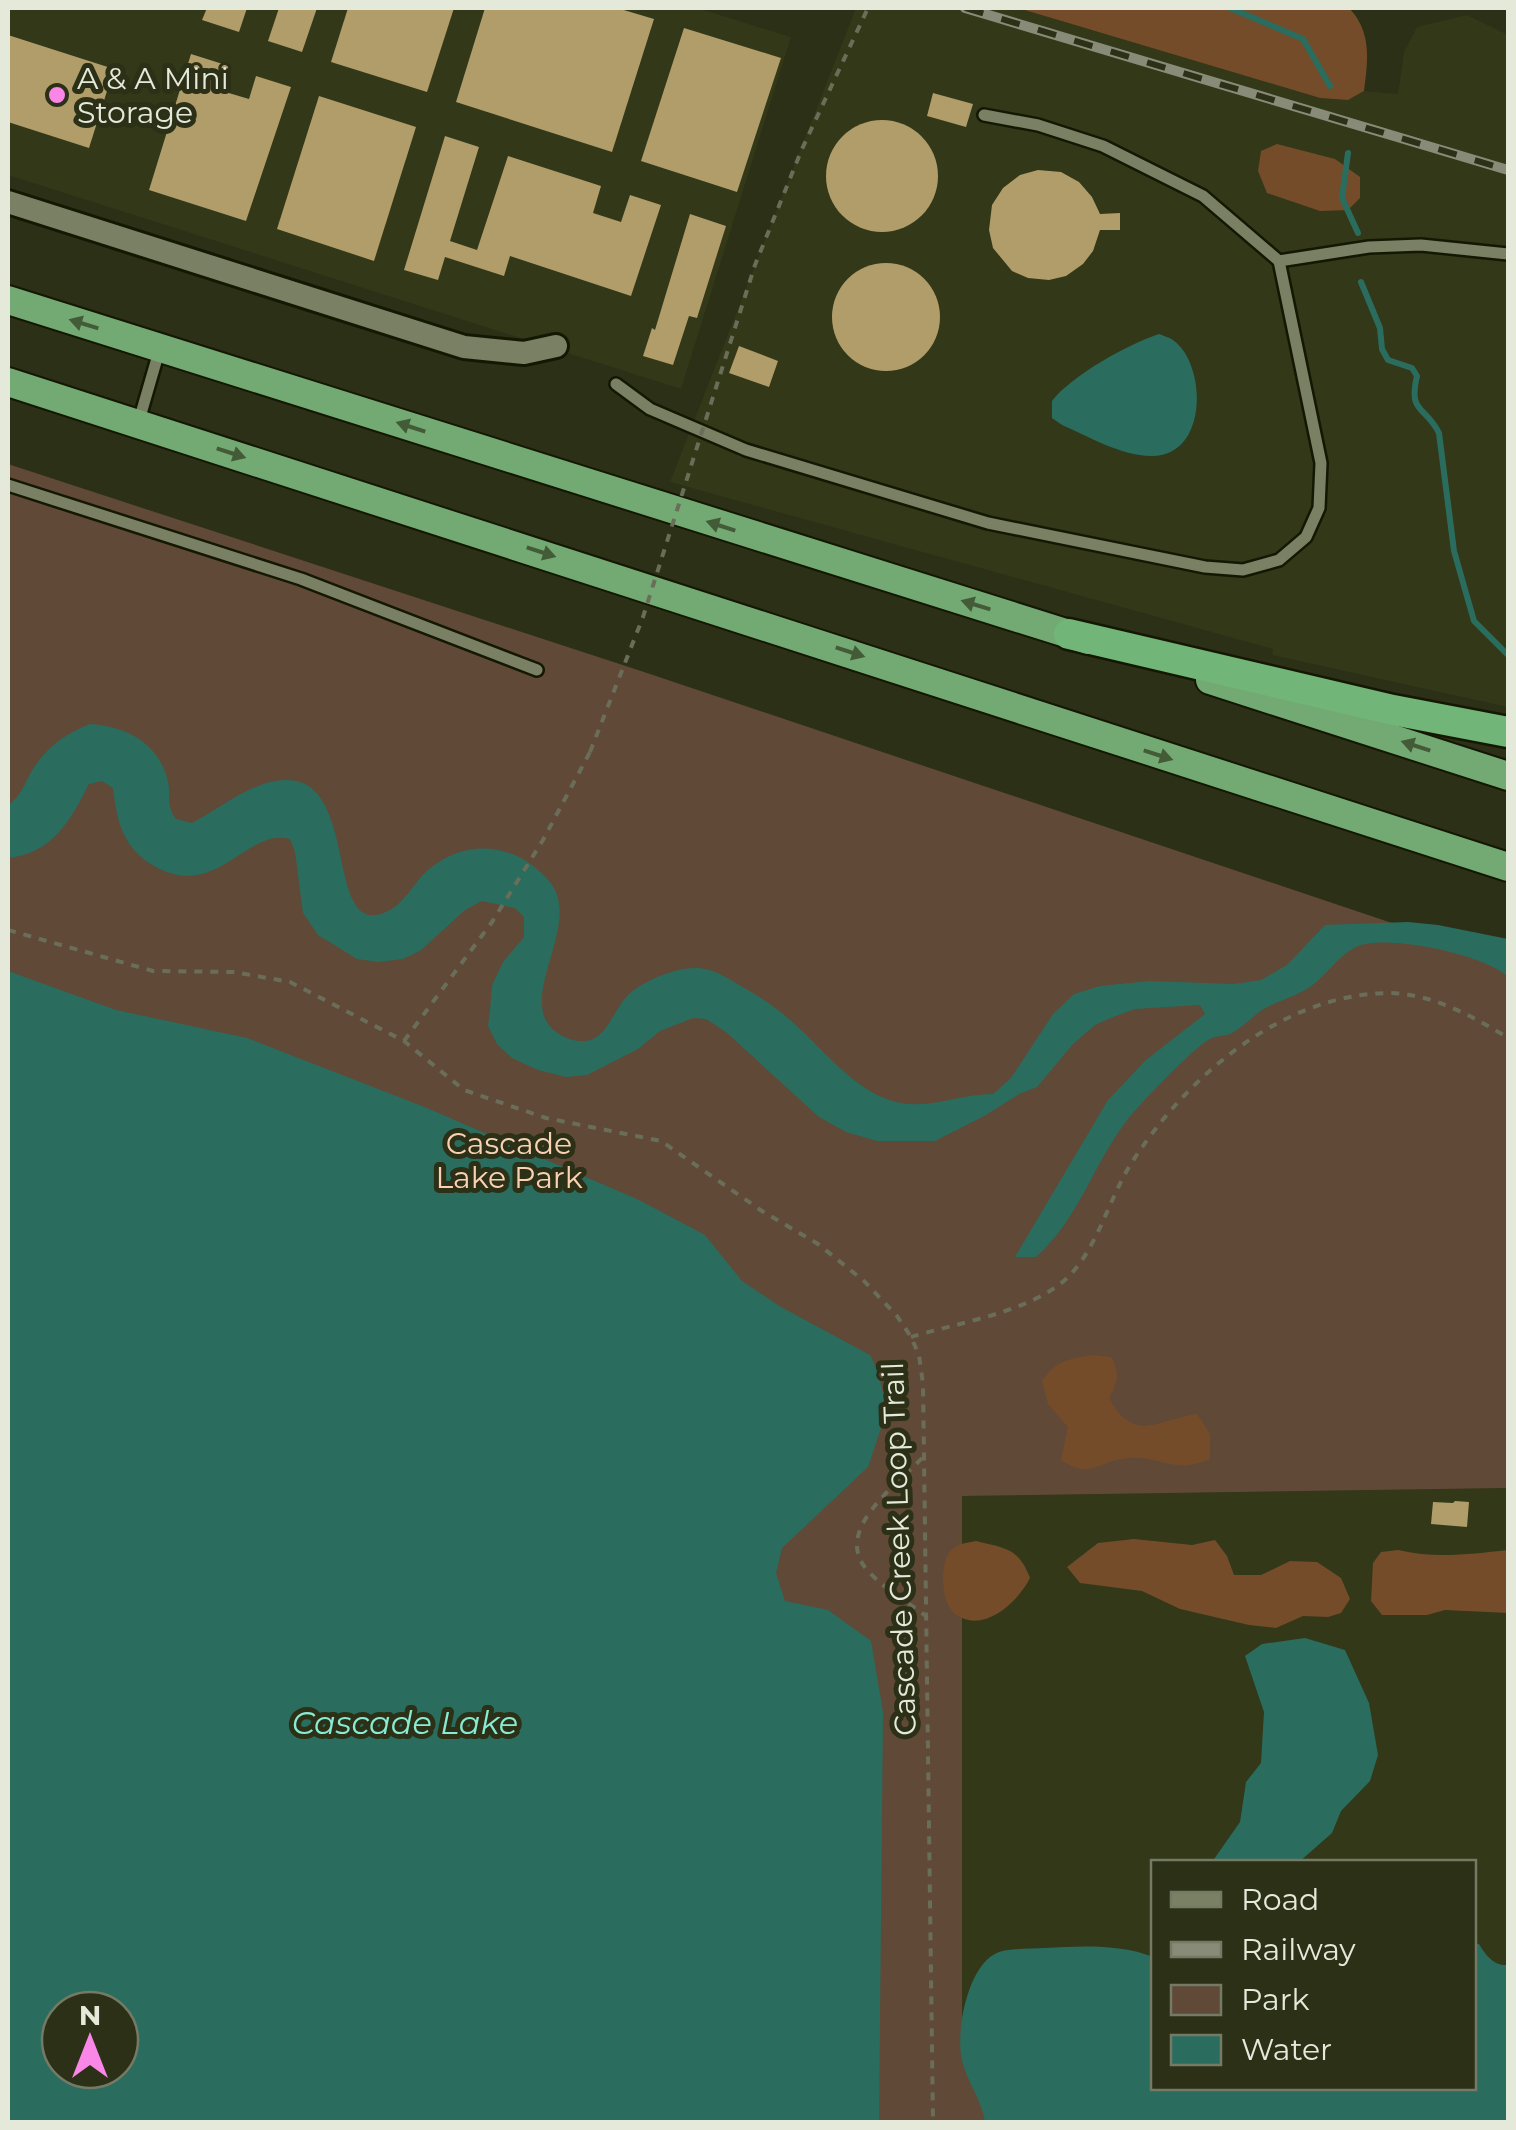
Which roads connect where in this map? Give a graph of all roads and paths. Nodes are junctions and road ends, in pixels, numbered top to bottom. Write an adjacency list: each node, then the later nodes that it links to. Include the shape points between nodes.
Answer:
1 (868, 8): 20 (path, bridge, via 755,265 643,616 590,752 502,906)
2 (984, 115): 5 (lane, via 1104,146 1203,196)
3 (8, 202): 7 (street, via 464,347 524,353)
4 (1508, 254): 5 (lane, via 1383,246)
5 (1279, 261): 10 (lane, via 1321,463 1319,508 1306,537 1279,560 1243,570 1169,562 988,523 746,450 650,409)
6 (8, 300): 8 (highway, one-way to 6)
7 (556, 346)
8 (160, 348): 11 (lane); 13 (highway, one-way to 8)
9 (8, 382): 11 (highway)
10 (616, 384)
11 (138, 424): 17 (highway, one-way to 17)
12 (8, 485): 14 (lane, via 301,578)
13 (1069, 634): 15 (highway); 16 (highway, one-way to 13)
14 (538, 670)
15 (1508, 732)
16 (1508, 776)
17 (1508, 867)
18 (8, 930): 20 (path, Cascade Creek Loop Trail, via 152,970 234,972 290,982)
19 (1508, 1038): 21 (path, via 1439,1004 1392,993 1306,1008 1254,1037 1199,1081 1155,1129 1066,1278 1026,1303)
20 (404, 1041): 21 (path, Cascade Creek Loop Trail, via 464,1090 546,1118 661,1140 818,1244 864,1281)
21 (911, 1337): 22 (path, Cascade Creek Loop Trail, via 923,1384)
22 (924, 1456): 23 (path, Cascade Creek Loop Trail); 23 (path, via 864,1519 855,1550 870,1574)
23 (926, 1616): 24 (path, Cascade Creek Loop Trail)
24 (933, 2122)

